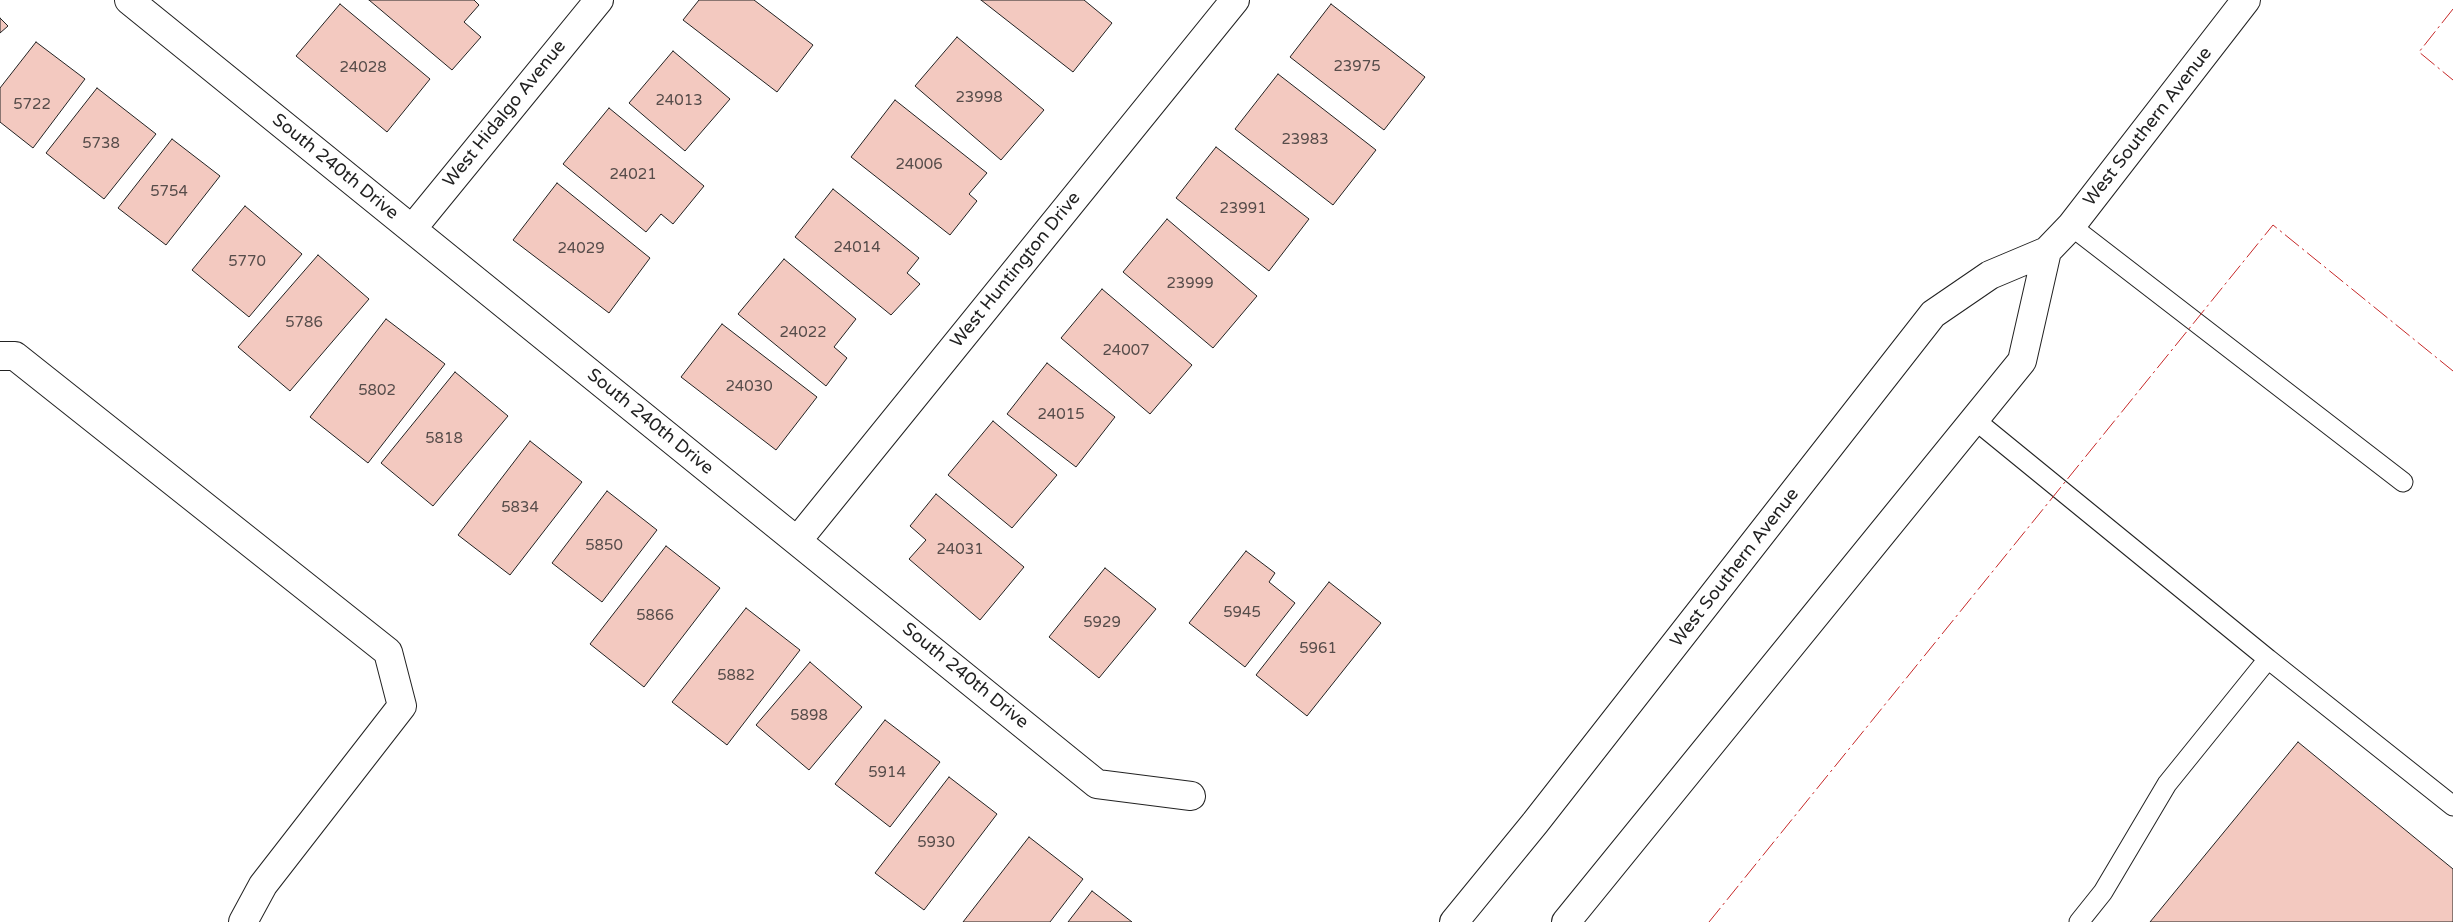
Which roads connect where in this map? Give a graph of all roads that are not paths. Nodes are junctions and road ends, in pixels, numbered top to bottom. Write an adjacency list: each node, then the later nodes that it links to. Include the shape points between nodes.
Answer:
1 (129, 0): 6 (street, South 240th Drive)
2 (599, 0): 6 (street, West Hidalgo Avenue)
3 (1235, 0): 11 (street, West Huntington Drive)
4 (2246, 0): 5 (street, West Southern Avenue)
5 (2071, 226): 7 (street, West Southern Avenue); 10 (lane)
6 (412, 229): 11 (street, South 240th Drive)
7 (2047, 251): 9 (street, via 2022,361); 16 (street, West Southern Avenue, via 1990,275 1933,314)
8 (0, 356): 15 (street, via 15,356 388,652 402,706 263,885)
9 (1975, 420): 12 (lane); 17 (street)
10 (2403, 482)
11 (797, 541): 13 (street, South 240th Drive, via 1097,784)
12 (2268, 659): 14 (lane); 18 (lane, via 2167,784 2103,892)
13 (1191, 796)
14 (2453, 806)
15 (243, 922)
16 (1454, 922)
17 (1566, 922)
18 (2078, 922)

